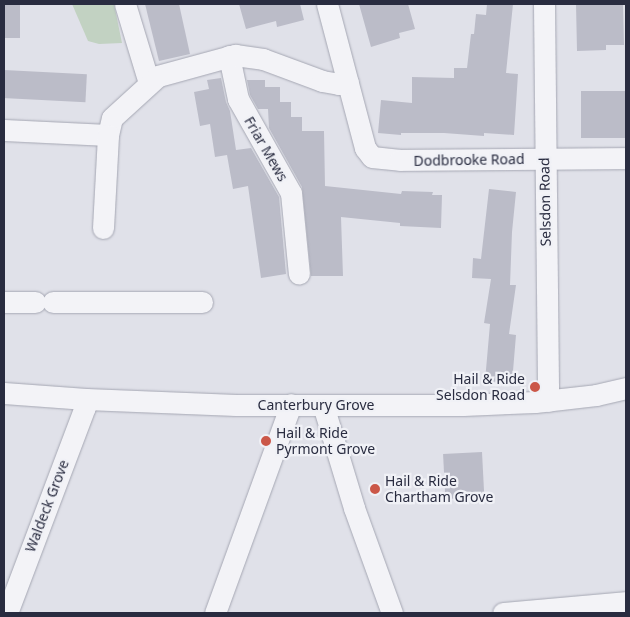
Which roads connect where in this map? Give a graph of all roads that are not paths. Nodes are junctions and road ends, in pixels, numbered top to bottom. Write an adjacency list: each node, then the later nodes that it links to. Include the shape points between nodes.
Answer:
1 (125, 4): 6 (street)
2 (328, 4): 5 (street)
3 (544, 4): 10 (street, Selsdon Road)
4 (229, 56): 5 (street, via 264,59 322,82); 6 (street, via 158,76); 12 (street, Friar Mews, via 238,99 291,193)
5 (348, 82): 10 (street, Dodbrooke Road, via 365,148 372,157 400,160)
6 (149, 83): 8 (street, via 112,118)
7 (4, 130): 8 (street)
8 (108, 135): 11 (street)
9 (626, 158): 10 (street, Dodbrooke Road)
10 (545, 159): 18 (street, Selsdon Road)
11 (103, 228)
12 (299, 274)
13 (4, 302): 14 (street)
14 (202, 302)
15 (626, 388): 18 (street, Canterbury Grove)
16 (4, 393): 17 (street, Canterbury Grove)
17 (86, 399): 19 (street, Canterbury Grove); 22 (street, Waldeck Grove)
18 (548, 401): 20 (street, Canterbury Grove)
19 (291, 404): 20 (street, Canterbury Grove); 23 (street)
20 (323, 405): 24 (street, via 354,508)
21 (626, 602): 25 (street)
22 (7, 613)
23 (215, 613)
24 (392, 613)
25 (503, 613)

